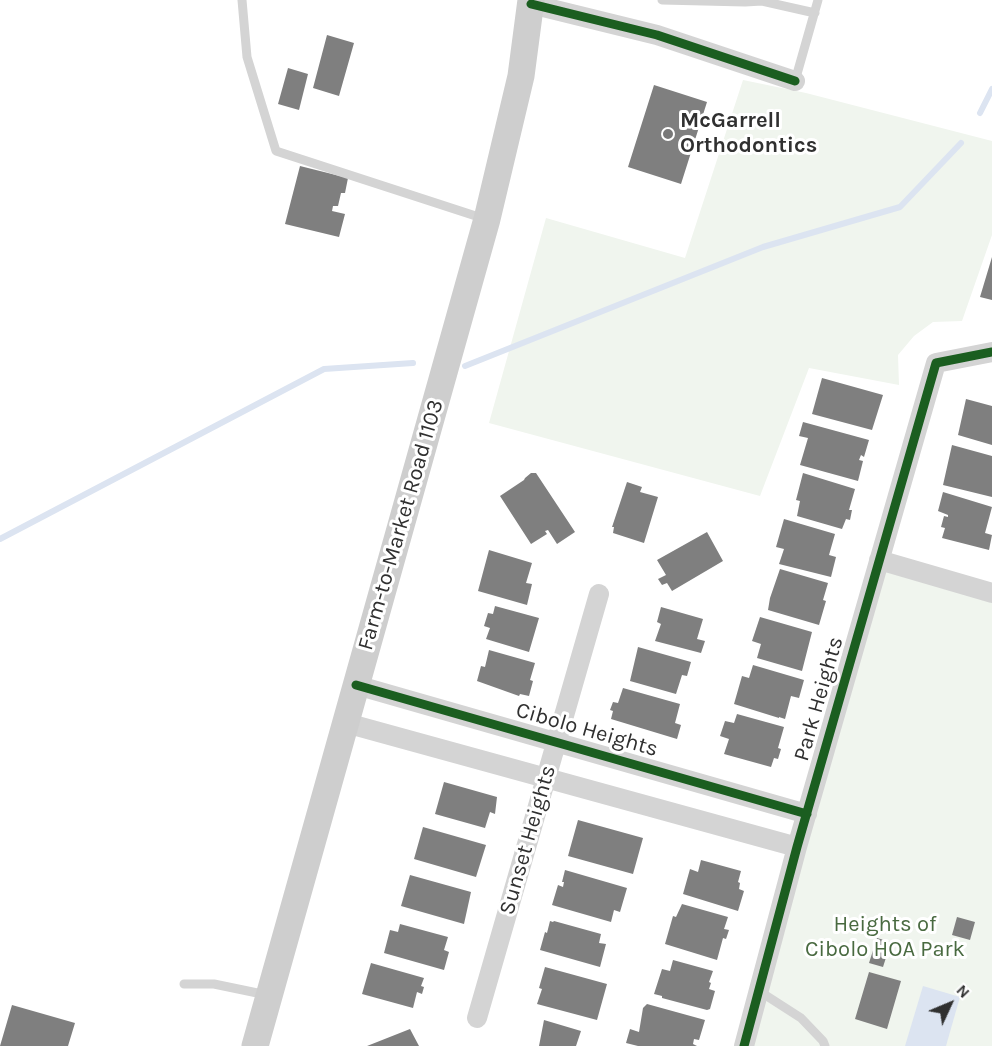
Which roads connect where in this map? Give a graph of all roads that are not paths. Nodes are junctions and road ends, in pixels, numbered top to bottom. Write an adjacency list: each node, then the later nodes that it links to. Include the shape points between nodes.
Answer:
1 (242, 0): 7 (lane, via 247,57 276,151)
2 (662, 0): 5 (lane, via 762,1)
3 (818, 0): 5 (lane)
4 (531, 2): 6 (street, via 657,35); 7 (main road, Farm-to-Market Road 1103, via 521,76)
5 (814, 13): 6 (lane)
6 (795, 81)
7 (487, 219): 12 (main road, Farm-to-Market Road 1103)
8 (992, 352): 9 (street, Park Heights, via 936,363)
9 (879, 560): 10 (street); 16 (street, Park Heights)
10 (992, 593)
11 (598, 594): 14 (street, Sunset Heights)
12 (356, 685): 13 (main road, Farm-to-Market Road 1103); 14 (street, Cibolo Heights)
13 (346, 723): 15 (street); 20 (main road, Farm-to-Market Road 1103)
14 (556, 742): 15 (street, Sunset Heights); 16 (street, Cibolo Heights)
15 (545, 778): 17 (street); 21 (street, Sunset Heights)
16 (807, 814): 17 (street, Park Heights)
17 (797, 847): 19 (street, Park Heights)
18 (184, 984): 20 (lane, via 214,984)
19 (759, 991): 23 (street, Park Heights); 24 (lane, via 801,1018)
20 (270, 995): 22 (main road, Farm-to-Market Road 1103)
21 (477, 1018)
22 (255, 1046)
23 (744, 1046)
24 (825, 1046)

